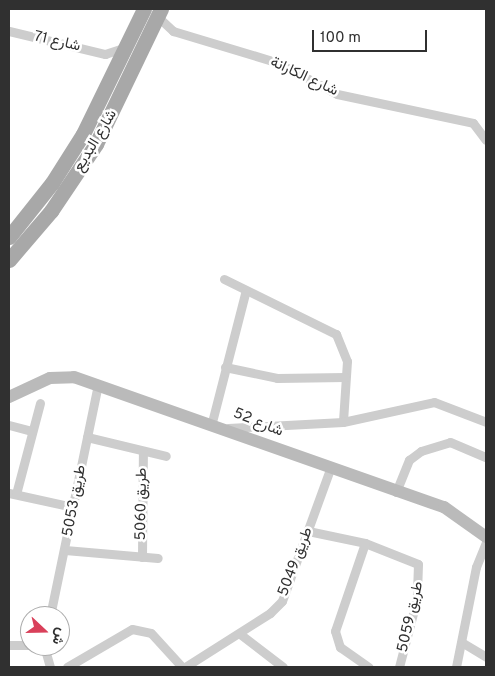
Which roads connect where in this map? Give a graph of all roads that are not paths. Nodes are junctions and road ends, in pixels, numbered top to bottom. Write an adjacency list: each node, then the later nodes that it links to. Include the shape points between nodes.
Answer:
1 (144, 9): 6 (main road, شارع البديع)
2 (160, 13): 4 (street, شارع الكارانة); 5 (main road, شارع البديع)
3 (9, 31): 7 (street, شارع 71)
4 (173, 31): 5 (street); 9 (street, شارع الكارانة, via 276,62 337,94 473,123)
5 (149, 37): 11 (main road, شارع البديع, via 96,144 51,211)
6 (127, 46): 7 (street); 8 (main road, شارع البديع)
7 (105, 54): 8 (street)
8 (114, 74): 10 (main road, شارع البديع, via 52,183)
9 (486, 140)
10 (9, 237)
11 (9, 260)
12 (224, 279): 13 (street)
13 (246, 290): 14 (street); 15 (street, via 336,334 346,351)
14 (225, 367): 15 (street, via 277,378); 19 (street)
15 (345, 378): 20 (street)
16 (98, 385): 17 (street, شارع 52, via 62,376); 19 (street, شارع 52); 25 (street, طريق 5053)
17 (9, 397)
18 (40, 403): 24 (street)
19 (212, 422): 23 (street, شارع 52)
20 (343, 422): 21 (street, via 434,402); 23 (street)
21 (486, 422)
22 (9, 425): 24 (street)
23 (228, 428): 29 (street, شارع 52)
24 (32, 431): 31 (street)
25 (87, 437): 26 (street, طريق 5060); 32 (street, طريق 5053)
26 (143, 451): 27 (street, طريق 5060); 38 (street, طريق 5060)
27 (166, 456)
28 (486, 457): 30 (street, via 450,442 421,451 409,460)
29 (330, 469): 30 (street, شارع 52); 33 (street, طريق 5049)
30 (396, 492): 34 (street, شارع 52, via 444,507)
31 (12, 493): 32 (street)
32 (73, 507): 37 (street, طريق 5053)
33 (308, 531): 36 (street, طريق 5059); 41 (street, طريق 5049, via 282,601)
34 (486, 537)
35 (486, 542): 42 (street, via 476,567)
36 (365, 543): 47 (street, via 336,631 340,647); 48 (street, طريق 5059, via 413,558 421,572)
37 (65, 550): 38 (street, طريق 5060); 40 (street, طريق 5053)
38 (142, 557): 39 (street, طريق 5060)
39 (158, 558)
40 (52, 606)
41 (240, 634): 45 (street, طريق 5049); 46 (street)
42 (463, 643): 43 (street); 49 (street)
43 (486, 657)
44 (67, 667): 45 (street, via 132,629 151,633)
45 (183, 667)
46 (283, 667)
47 (369, 667)
48 (399, 667)
49 (456, 667)

